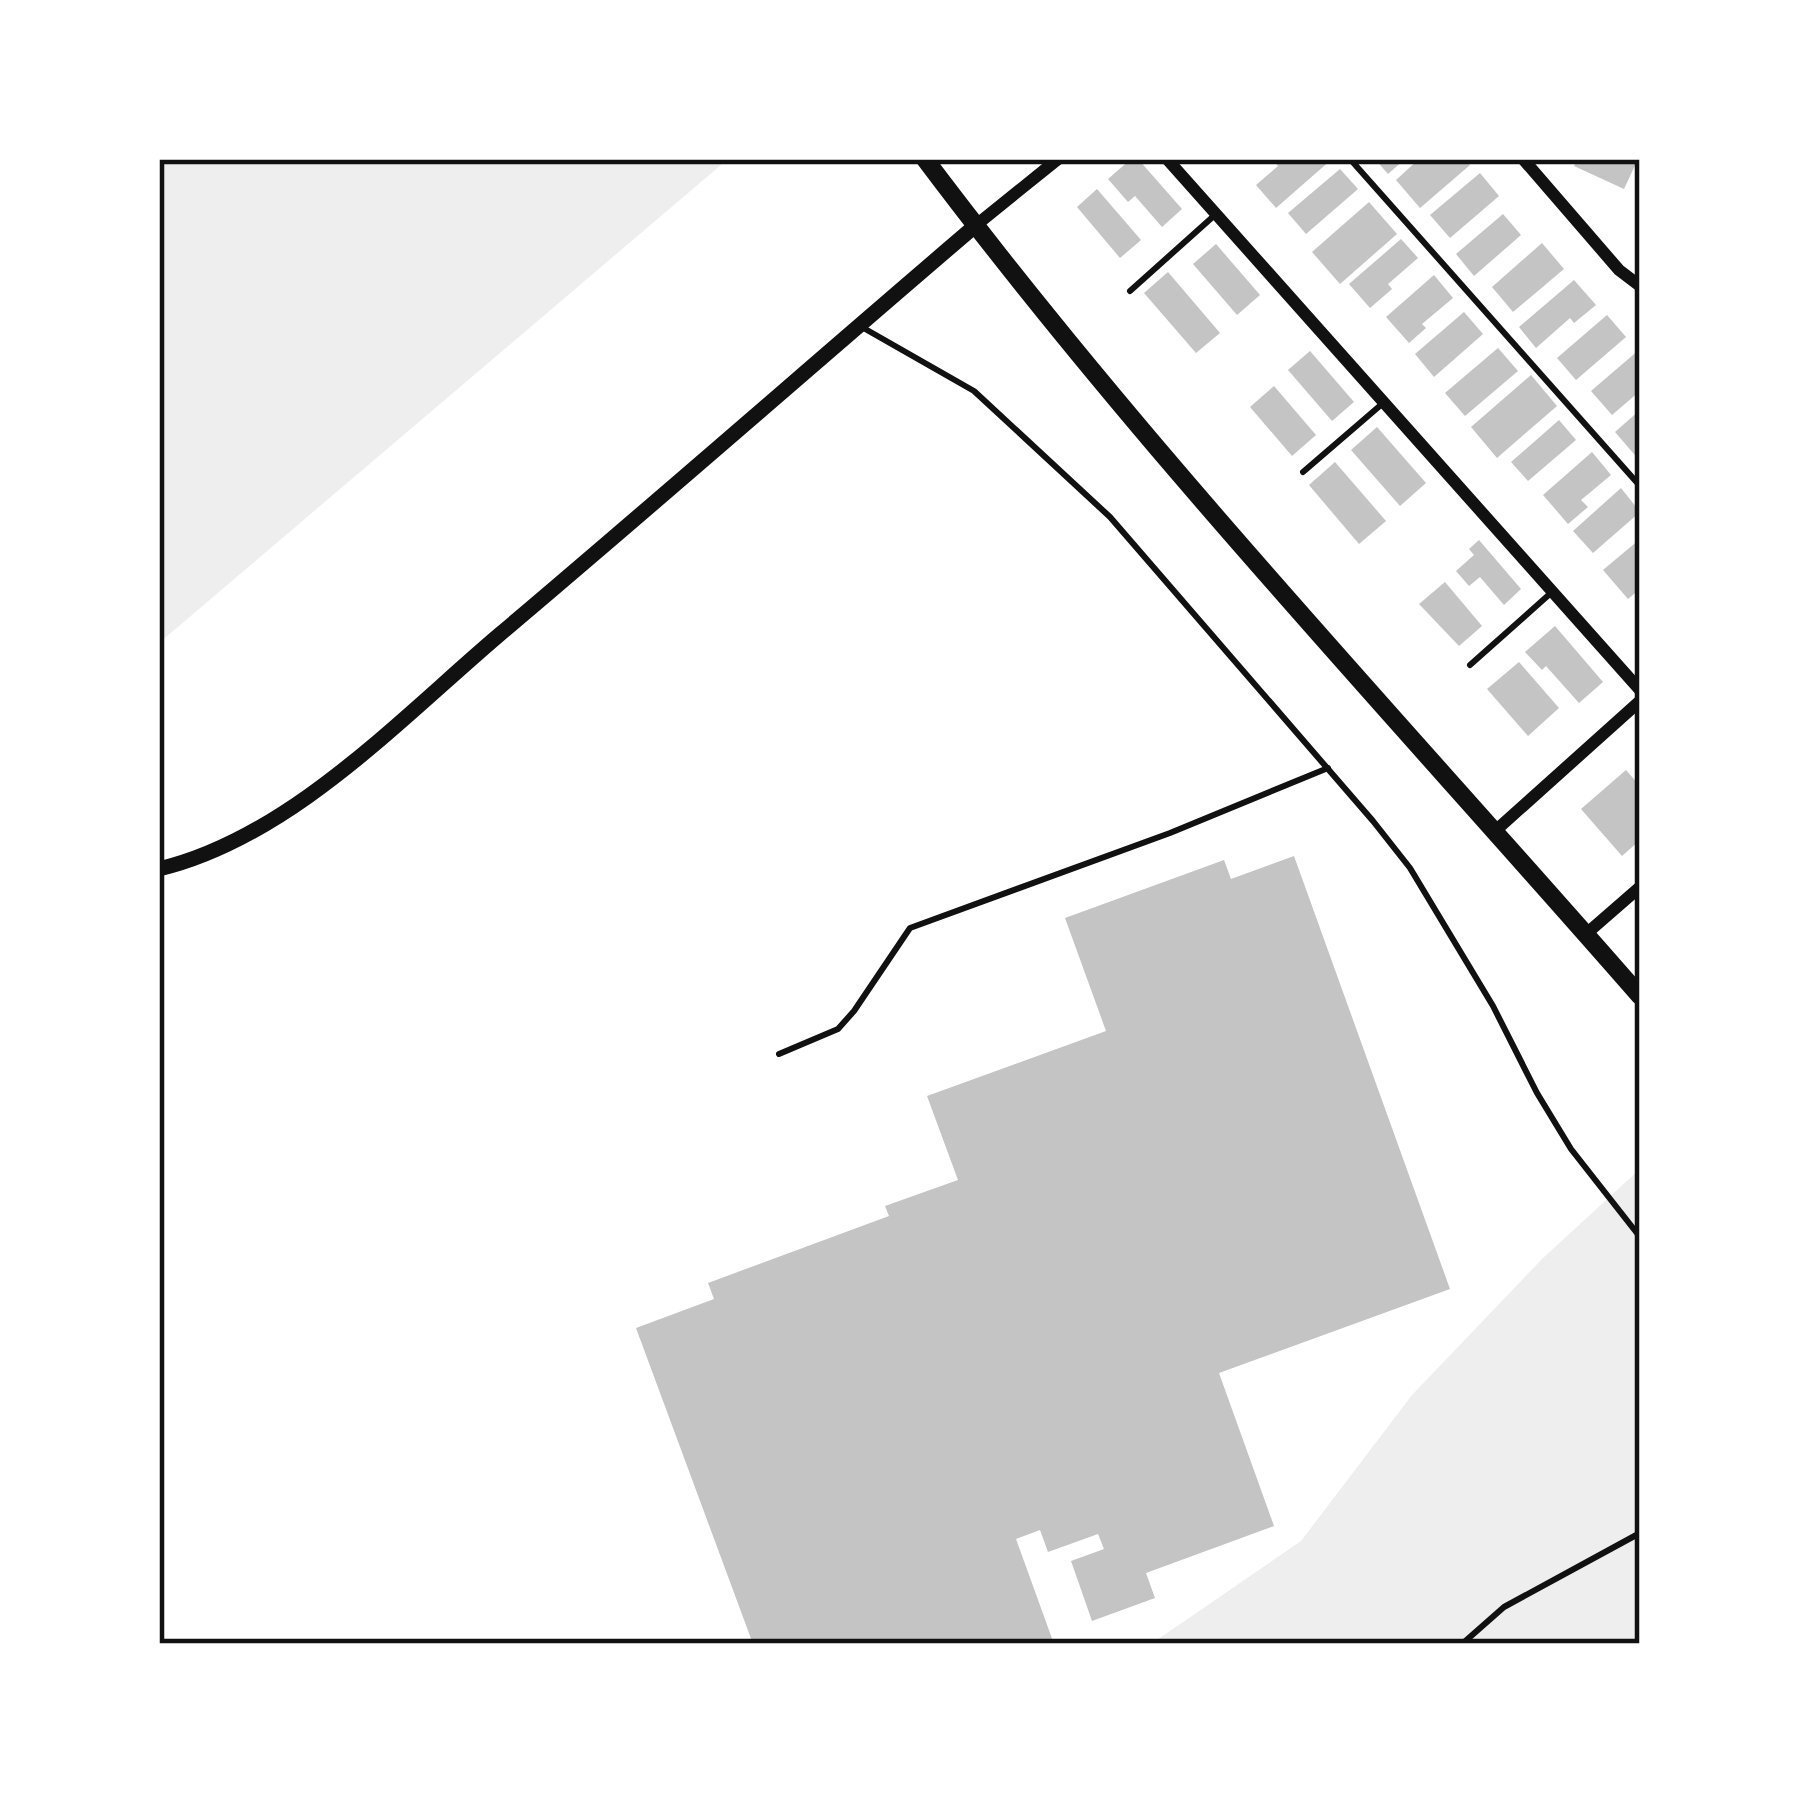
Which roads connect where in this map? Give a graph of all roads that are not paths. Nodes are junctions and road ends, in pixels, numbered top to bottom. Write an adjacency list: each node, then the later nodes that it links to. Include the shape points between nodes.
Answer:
1 (925, 159): 7 (main road)
2 (1058, 159): 7 (street)
3 (1167, 159): 6 (street)
4 (1350, 159): 13 (lane)
5 (1523, 159): 8 (street)
6 (1216, 214): 9 (lane); 11 (street)
7 (975, 226): 10 (street); 19 (main road)
8 (1640, 286)
9 (1130, 290)
10 (859, 325): 18 (lane, via 974,392 1064,471); 20 (street, via 278,819)
11 (1385, 401): 12 (lane); 14 (street)
12 (1303, 472)
13 (1640, 486)
14 (1552, 592): 15 (lane); 16 (street)
15 (1470, 665)
16 (1640, 690)
17 (1640, 701): 19 (street)
18 (1328, 769): 24 (lane, via 910,928 838,1029); 25 (lane, via 1410,868 1571,1149)
19 (1494, 832): 22 (main road)
20 (159, 869)
21 (1640, 887): 22 (street)
22 (1586, 934): 23 (main road)
23 (1640, 996)
24 (779, 1054)
25 (1640, 1237)
26 (1640, 1533): 27 (lane, via 1504,1607)
27 (1462, 1644)

